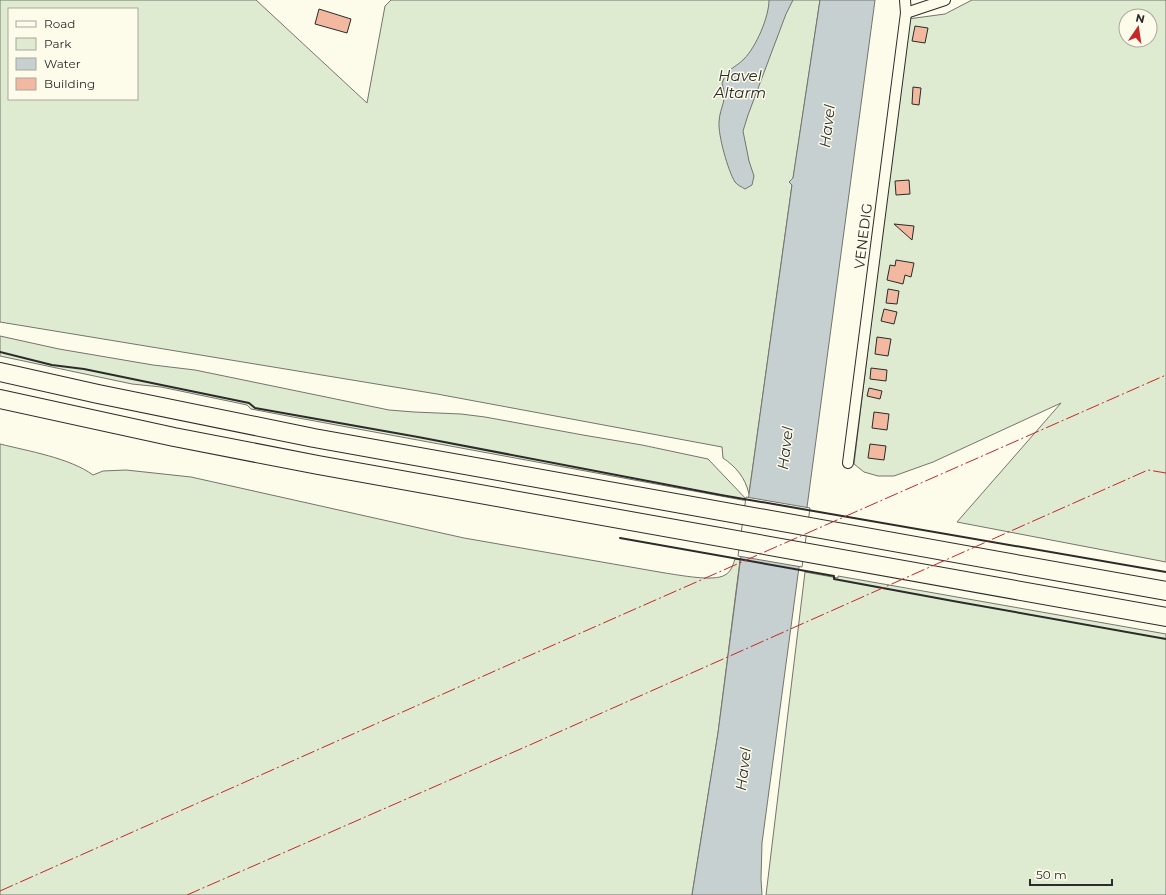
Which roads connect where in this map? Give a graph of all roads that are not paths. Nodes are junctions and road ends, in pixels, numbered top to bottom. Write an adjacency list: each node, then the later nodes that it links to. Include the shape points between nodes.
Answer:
1 (905, 0): 3 (street, VENEDIG)
2 (945, 0): 3 (street)
3 (906, 13): 6 (street, VENEDIG)
4 (0, 372): 7 (highway, via 314,438)
5 (0, 399): 8 (highway, via 311,464)
6 (848, 463)
7 (1166, 591)
8 (1166, 617)

